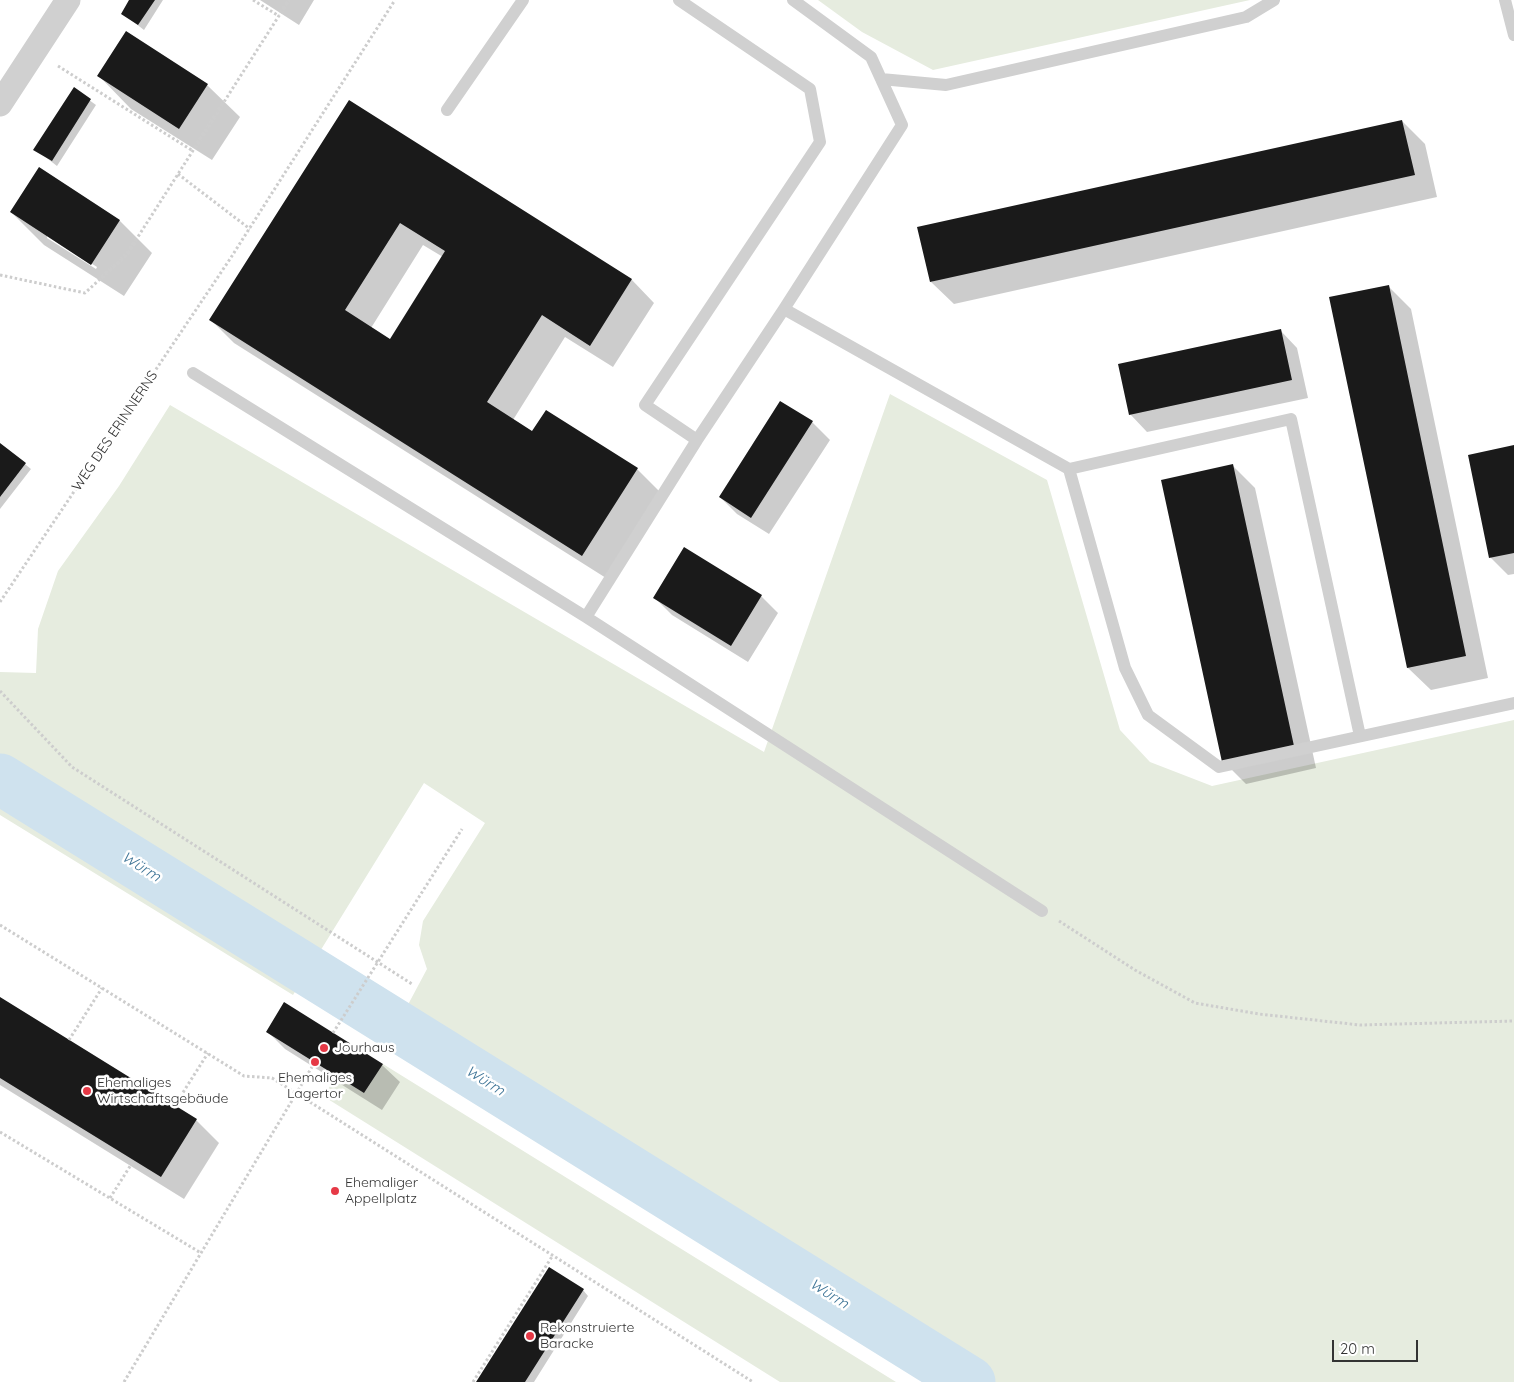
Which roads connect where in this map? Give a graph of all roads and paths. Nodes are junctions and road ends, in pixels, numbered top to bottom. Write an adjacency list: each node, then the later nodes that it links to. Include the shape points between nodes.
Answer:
1 (68, 0): 12 (street)
2 (253, 0): 10 (path)
3 (289, 0): 10 (path)
4 (395, 0): 18 (path, WEG DES ERINNERNS)
5 (523, 0): 15 (lane)
6 (679, 0): 22 (lane, via 810,89 820,142 645,406)
7 (793, 0): 13 (lane, via 871,57)
8 (1274, 0): 13 (lane, via 1246,17 946,85)
9 (1505, 0): 11 (lane)
10 (279, 16): 16 (path)
11 (1514, 35)
12 (35, 51): 14 (street); 16 (path)
13 (881, 79): 20 (lane, via 902,125)
14 (0, 104)
15 (447, 110)
16 (193, 151): 17 (path)
17 (178, 174): 18 (path); 19 (path, via 127,254 85,293)
18 (250, 229): 24 (path, WEG DES ERINNERNS)
19 (0, 275)
20 (784, 308): 22 (lane); 23 (lane)
21 (193, 373): 25 (lane)
22 (696, 440): 25 (lane)
23 (1069, 469): 28 (lane, via 1125,668 1148,715 1219,767); 28 (lane, via 1291,419)
24 (0, 602)
25 (586, 617): 30 (lane)
26 (0, 691): 32 (path, via 72,767)
27 (1514, 703): 28 (lane)
28 (1360, 736)
29 (462, 829): 32 (path)
30 (1042, 911): 35 (path, via 1134,970 1195,1003 1360,1025)
31 (0, 925): 34 (path)
32 (378, 963): 33 (path); 36 (path)
33 (412, 984)
34 (102, 988): 37 (path); 38 (path)
35 (1514, 1021)
36 (333, 1033)
37 (68, 1040)
38 (208, 1053): 40 (path, via 244,1076 272,1078); 41 (path)
39 (315, 1062): 40 (path)
40 (296, 1093): 45 (path); 46 (path)
41 (174, 1105)
42 (0, 1132): 44 (path)
43 (134, 1160): 44 (path)
44 (110, 1198): 45 (path)
45 (201, 1253): 47 (path)
46 (553, 1255): 48 (path); 49 (path)
47 (124, 1382)
48 (473, 1382)
49 (754, 1382)

